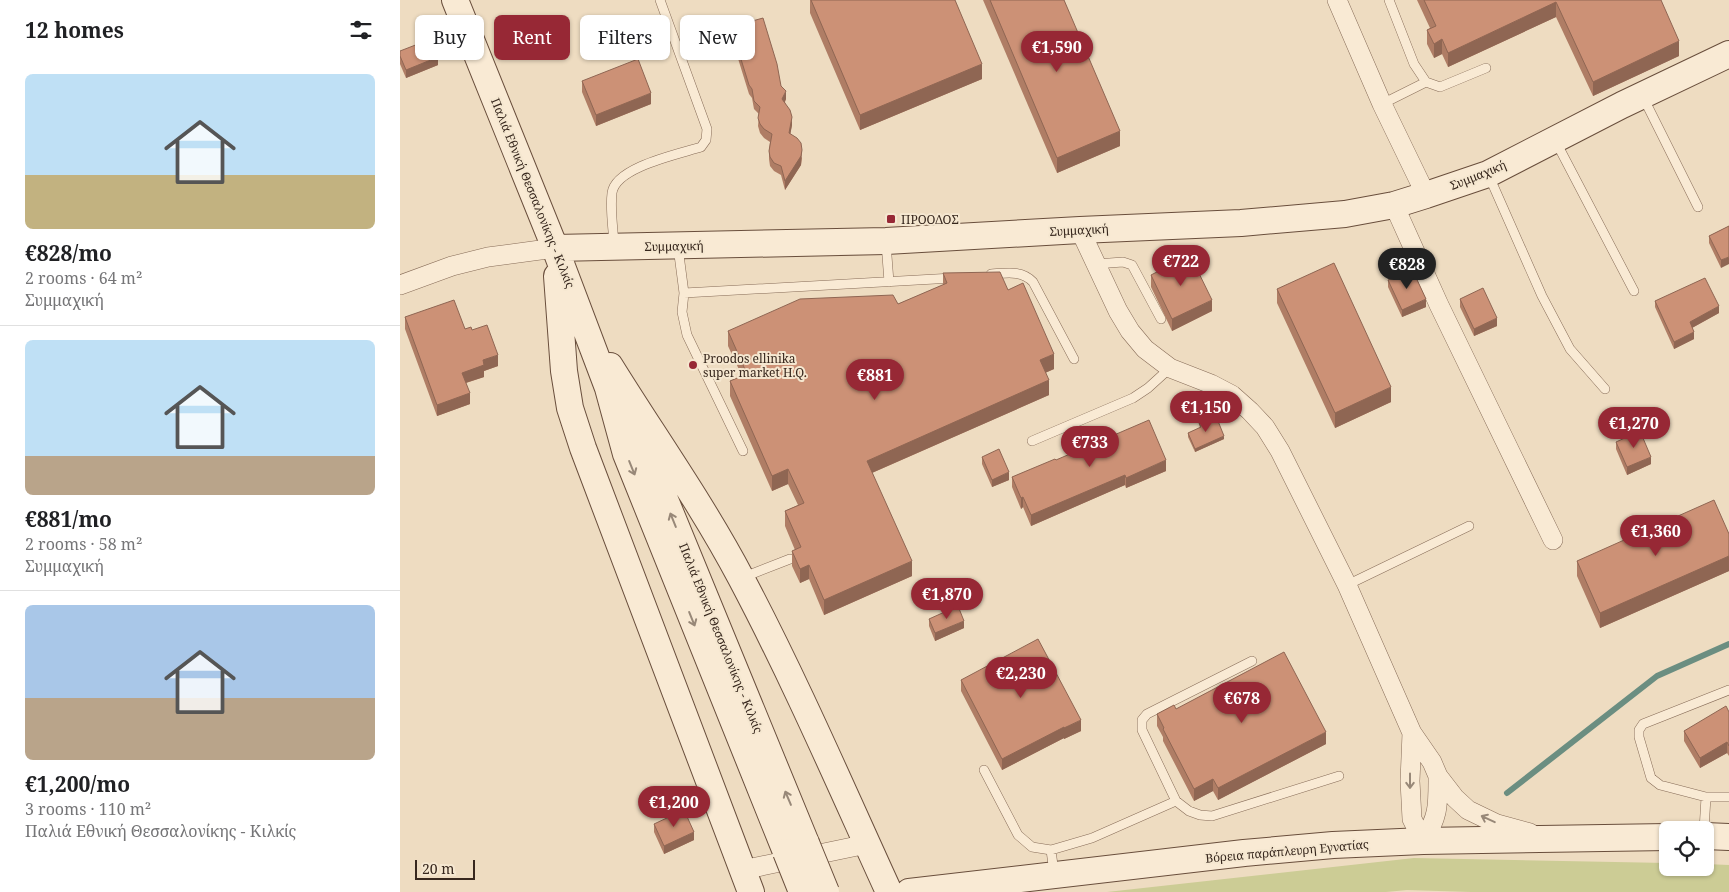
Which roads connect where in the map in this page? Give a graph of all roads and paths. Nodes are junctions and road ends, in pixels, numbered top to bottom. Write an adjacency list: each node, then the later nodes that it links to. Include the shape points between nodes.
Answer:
1 (455, 0): 19 (street, Παλιά Εθνική Θεσσαλονίκης - Κιλκίς)
2 (660, 0): 17 (lane, via 707,129 706,140 701,147 634,169 619,178 612,192)
3 (1337, 0): 9 (street)
4 (1389, 0): 7 (lane, via 1414,64)
5 (1729, 54): 8 (street, Συμμαχική)
6 (1486, 68): 7 (lane, via 1440,87)
7 (1426, 82): 9 (lane)
8 (1642, 95): 10 (street, Συμμαχική); 14 (lane)
9 (1382, 104): 12 (street)
10 (1555, 139): 11 (street, Συμμαχική); 25 (lane)
11 (1488, 174): 12 (street, Συμμαχική); 31 (lane, via 1542,296 1570,349)
12 (1426, 195): 13 (street, Συμμαχική)
13 (1394, 205): 15 (street, Συμμαχική, via 1345,214 1250,222); 35 (street)
14 (1698, 207)
15 (1080, 230): 16 (street, Συμμαχική); 20 (street)
16 (886, 241): 18 (street, Συμμαχική); 23 (lane)
17 (614, 246): 18 (street, Συμμαχική); 19 (street, Συμμαχική)
18 (678, 246): 26 (lane)
19 (555, 248): 24 (street, Συμμαχική, via 452,266); 28 (street, Παλιά Εθνική Θεσσαλονίκης - Κιλκίς); 58 (street, via 564,371 570,408)
20 (1096, 264): 27 (lane, via 1123,262 1132,265); 30 (street, via 1130,332 1145,349)
21 (980, 275): 29 (lane, via 1016,273 1028,276)
22 (961, 277): 23 (lane)
23 (889, 282): 26 (lane)
24 (400, 285)
25 (1634, 291)
26 (684, 292): 33 (lane, via 682,312 687,335)
27 (1161, 319)
28 (583, 321): 37 (street, via 714,529); 55 (street, Παλιά Εθνική Θεσσαλονίκης - Κιλκίς, via 608,388 626,454)
29 (1074, 359)
30 (1170, 368): 32 (lane, via 1133,398); 38 (street, via 1232,396 1265,427)
31 (1605, 389)
32 (1032, 441)
33 (743, 451)
34 (1469, 526): 38 (lane)
35 (1553, 540)
36 (790, 559): 37 (lane)
37 (741, 578): 54 (street)
38 (1347, 585): 41 (street)
39 (1252, 661): 47 (lane, via 1147,714 1142,720 1142,730)
40 (1729, 690): 45 (lane, via 1643,724 1639,730 1651,778 1660,785)
41 (1412, 733): 44 (street); 53 (street, one-way to 53, via 1412,819)
42 (984, 770): 56 (lane, via 1018,835 1032,847)
43 (1339, 776): 47 (lane, via 1212,816 1189,811)
44 (1438, 776): 52 (street, one-way to 44, via 1498,824 1468,810); 53 (street, via 1437,814)
45 (1706, 797): 46 (lane); 48 (lane)
46 (1729, 797)
47 (1176, 802): 56 (lane, via 1092,838)
48 (1705, 821)
49 (1714, 836): 51 (street)
50 (1659, 837): 52 (street, Βόρεια παράπλευρη Εγνατίας)
51 (1729, 837)
52 (1552, 839): 53 (street, Βόρεια παράπλευρη Εγνατίας)
53 (1424, 841): 57 (street, Βόρεια παράπλευρη Εγνατίας, via 1244,853)
54 (868, 844): 58 (street); 61 (street)
55 (796, 848): 59 (street, Παλιά Εθνική Θεσσαλονίκης - Κιλκίς, bridge); 60 (street, Παλιά Εθνική Θεσσαλονίκης - Κιλκίς, bridge)
56 (1052, 850): 57 (lane)
57 (1055, 876): 62 (street, Βόρεια παράπλευρη Εγνατίας)
58 (746, 881)
59 (802, 892)
60 (826, 892)
61 (890, 892)
62 (909, 892)

